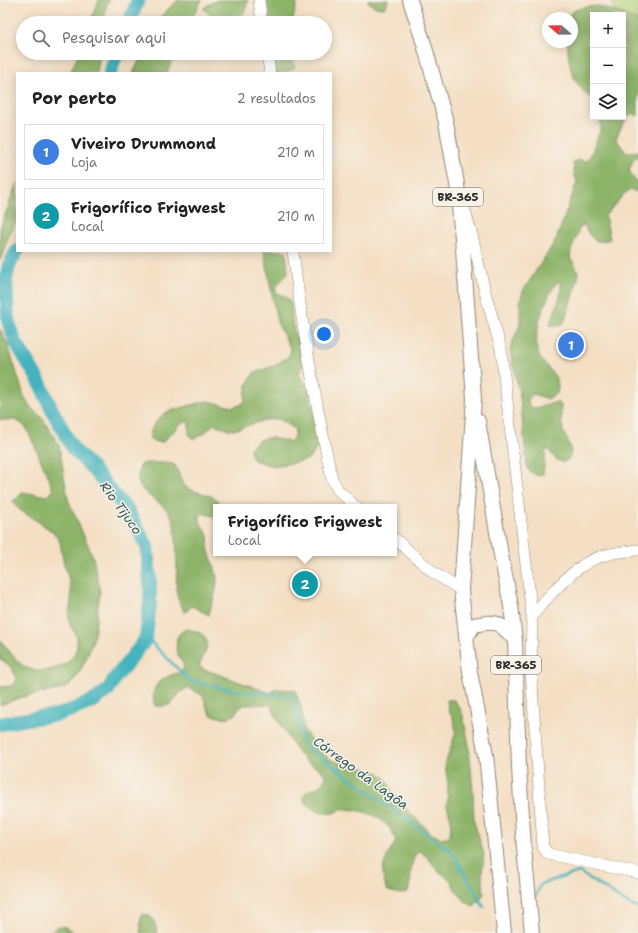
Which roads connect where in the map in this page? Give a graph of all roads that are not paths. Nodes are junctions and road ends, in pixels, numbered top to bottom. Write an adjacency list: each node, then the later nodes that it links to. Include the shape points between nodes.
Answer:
1 (259, 0): 3 (street)
2 (410, 0): 6 (main road, BR-365, via 446,122)
3 (261, 16)
4 (268, 60): 5 (street)
5 (270, 72)
6 (457, 184): 8 (main road, BR-365); 13 (street, via 502,349)
7 (293, 252): 9 (street, via 311,374 332,479 338,490)
8 (474, 399): 12 (main road, BR-365); 15 (main road, BR-365)
9 (353, 504)
10 (397, 541): 12 (street, via 434,573)
11 (638, 550): 13 (street, via 601,557 583,565 559,586)
12 (461, 590): 14 (main road, BR-365)
13 (532, 616): 16 (street, via 531,671 543,847 548,854)
14 (466, 637): 15 (main road, BR-365, via 474,625 490,622 500,624); 18 (main road, BR-365, via 486,755)
15 (515, 640): 17 (main road, BR-365, via 519,776 524,848)
16 (638, 873)
17 (534, 930)
18 (504, 933)

